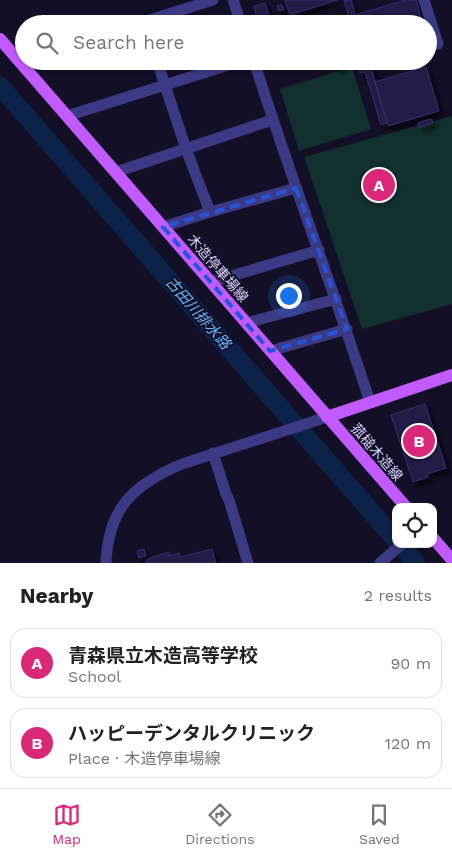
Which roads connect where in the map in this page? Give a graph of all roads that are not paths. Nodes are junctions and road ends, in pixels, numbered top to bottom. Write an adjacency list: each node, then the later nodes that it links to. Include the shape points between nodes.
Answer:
1 (213, 0): 4 (street)
2 (233, 0): 5 (street)
3 (424, 0): 6 (street)
4 (166, 15)
5 (238, 15)
6 (429, 15)
7 (0, 39): 10 (main road, 木造停車場線)
8 (437, 41): 9 (street)
9 (438, 44)
10 (15, 53)
11 (30, 70): 16 (main road, 木造停車場線)
12 (160, 70): 15 (street)
13 (212, 70): 15 (street)
14 (257, 70): 17 (street)
15 (165, 85): 16 (street); 18 (street)
16 (67, 116): 19 (main road, 木造停車場線)
17 (272, 120): 18 (street); 20 (street)
18 (186, 149): 19 (street); 21 (street)
19 (116, 172): 22 (main road, 木造停車場線)
20 (296, 188): 21 (street); 23 (street)
21 (210, 212): 22 (street)
22 (163, 227): 24 (main road, 木造停車場線)
23 (319, 250): 24 (street); 25 (street)
24 (211, 282): 26 (main road, 木造停車場線)
25 (336, 299): 26 (street); 27 (street)
26 (246, 323): 28 (main road, 木造停車場線)
27 (347, 329): 28 (street); 30 (street)
28 (270, 351): 31 (main road, 木造停車場線)
29 (452, 375): 30 (main road)
30 (370, 402): 31 (main road)
31 (326, 416): 32 (street); 33 (main road, 菰槌木造線)
32 (213, 453): 37 (street, via 165,471 128,498 111,529); 38 (street)
33 (402, 503)
34 (437, 543): 36 (main road)
35 (396, 553): 39 (street)
36 (452, 560)
37 (106, 563)
38 (248, 563)
39 (380, 563)

